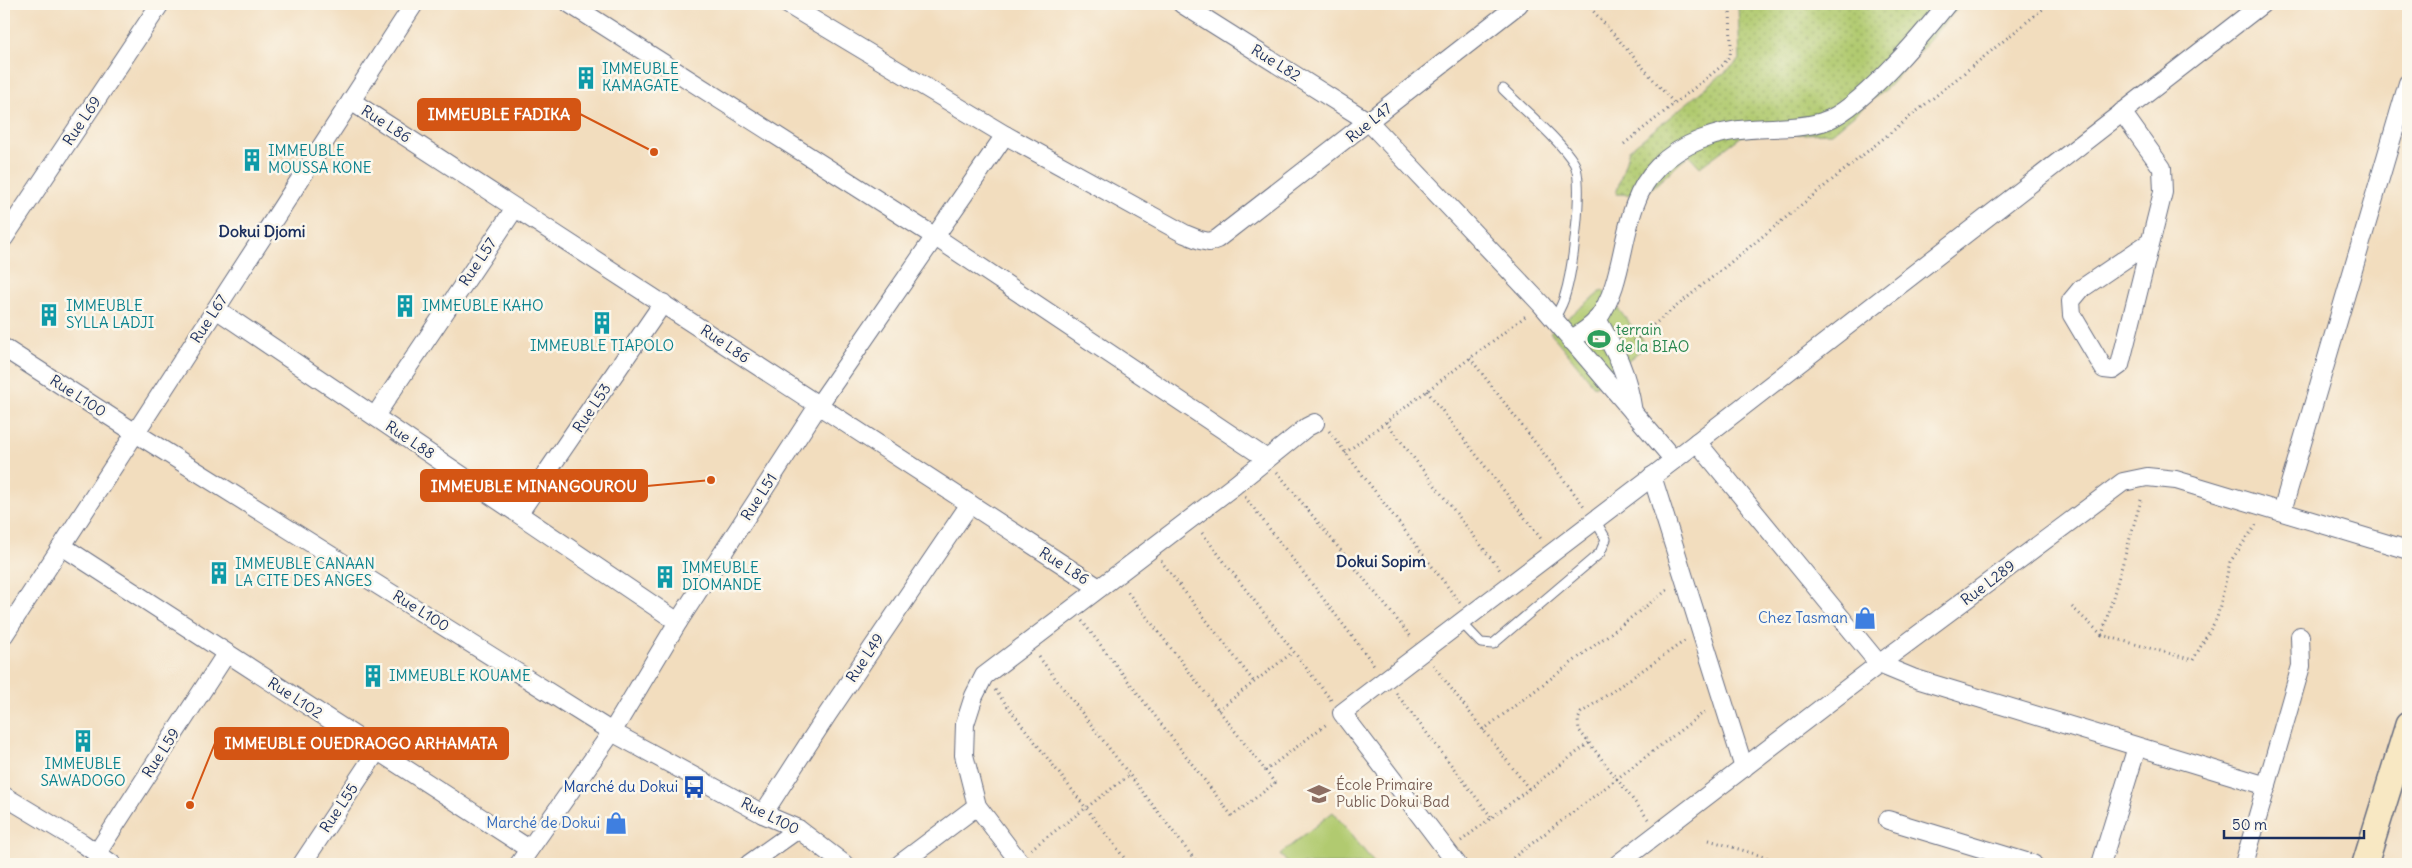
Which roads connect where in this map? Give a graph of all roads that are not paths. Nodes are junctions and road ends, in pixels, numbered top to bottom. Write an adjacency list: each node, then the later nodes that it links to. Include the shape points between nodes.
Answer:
1 (160, 4): 17 (street, Rue L69)
2 (414, 4): 11 (street, Rue L67)
3 (570, 4): 16 (street)
4 (787, 4): 14 (street)
5 (1182, 4): 13 (street, Rue L82)
6 (1518, 4): 13 (street, Rue L47)
7 (1947, 4): 21 (street, via 1883,76 1837,115 1802,127 1726,132 1673,154 1657,168 1633,206 1610,295)
8 (2262, 4): 12 (street)
9 (2408, 84): 35 (street)
10 (1503, 89): 22 (lane, via 1562,148 1579,176 1575,234 1565,297)
11 (351, 101): 15 (street, Rue L86); 20 (street, Rue L67)
12 (2122, 112): 18 (street, via 2162,168 2163,192); 30 (street)
13 (1369, 122): 14 (street, Rue L47, via 1217,240 1210,242 1185,234); 22 (street, Rue L82)
14 (1005, 135): 16 (street, Rue L51)
15 (515, 208): 19 (street, Rue L86); 27 (street, Rue L57)
16 (934, 236): 25 (street, Rue L51); 31 (street)
17 (4, 238)
18 (2150, 242): 18 (street, via 2081,289 2071,301 2072,315 2104,368 2113,370 2120,365)
19 (663, 303): 25 (street, Rue L86); 36 (street, Rue L53)
20 (216, 308): 27 (street, Rue L88); 29 (street, Rue L67)
21 (1597, 319): 23 (street, via 1587,330); 26 (street, via 1617,354 1628,382)
22 (1554, 320): 23 (street, Rue L82)
23 (1570, 340): 26 (street, Rue L82)
24 (4, 348): 29 (street, Rue L100)
25 (818, 406): 34 (street, Rue L86); 42 (street, Rue L51)
26 (1634, 412): 32 (street, Rue L82)
27 (375, 416): 36 (street, Rue L88)
28 (1316, 423): 31 (street, via 1306,427)
29 (134, 432): 38 (street, Rue L67); 48 (street, Rue L100)
30 (1697, 442): 32 (street); 46 (street)
31 (1267, 459): 40 (street)
32 (1674, 460): 33 (street)
33 (1652, 476): 37 (street); 51 (street)
34 (970, 504): 40 (street, Rue L86); 55 (street, Rue L49)
35 (2275, 509): 39 (street, Rue L289); 46 (street, Rue L289, via 2176,480 2147,477 2123,482)
36 (519, 513): 42 (street, Rue L88)
37 (1595, 520): 41 (street); 41 (lane, via 1606,538 1600,553 1493,644 1482,643)
38 (62, 546): 43 (street, Rue L67); 45 (street, Rue L102)
39 (2408, 550)
40 (1099, 588): 54 (street, via 984,676 965,724 964,755)
41 (1465, 619): 60 (street, via 1342,713)
42 (678, 622): 48 (street, Rue L51)
43 (4, 635)
44 (2300, 636): 52 (street, via 2301,666)
45 (226, 654): 50 (street, Rue L102); 59 (street, Rue L59)
46 (1879, 664): 49 (street, via 1913,678); 51 (street, Rue L289)
47 (2408, 725): 72 (main road)
48 (612, 732): 55 (street, Rue L100); 58 (street, Rue L51)
49 (2137, 747): 52 (street); 70 (street)
50 (377, 751): 58 (street, Rue L102); 63 (street, Rue L55)
51 (1744, 768): 68 (street, Rue L289)
52 (2267, 786): 71 (street)
53 (4, 796): 59 (street)
54 (977, 806): 61 (street); 67 (street)
55 (763, 814): 57 (street, Rue L100)
56 (1888, 820): 69 (street)
57 (798, 830): 65 (street); 66 (street, Rue L100)
58 (529, 849): 64 (street, Rue L51)
59 (97, 853): 62 (street)
60 (1452, 858)
61 (1019, 862)
62 (112, 864)
63 (302, 864)
64 (519, 864)
65 (749, 864)
66 (844, 864)
67 (900, 864)
68 (1618, 864)
69 (2033, 864)
70 (2101, 864)
71 (2244, 864)
72 (2365, 864)

